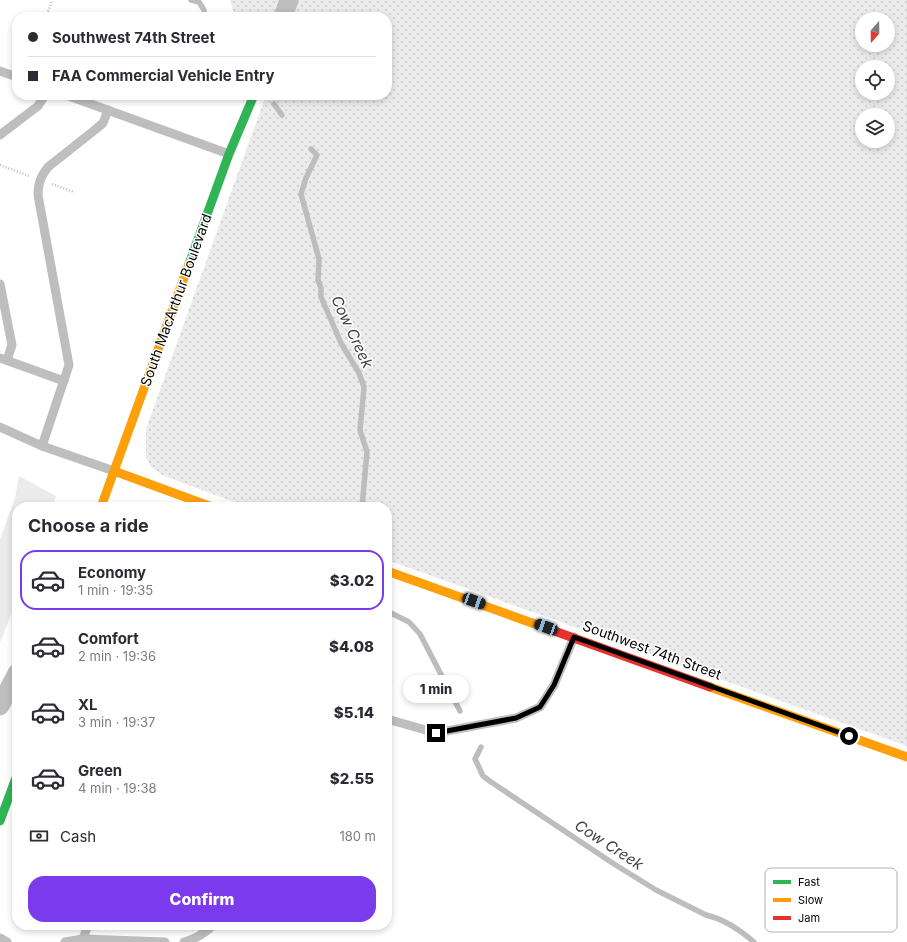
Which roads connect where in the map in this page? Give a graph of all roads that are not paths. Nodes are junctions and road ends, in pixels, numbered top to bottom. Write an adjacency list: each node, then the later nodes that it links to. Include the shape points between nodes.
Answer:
1 (289, 0): 2 (street)
2 (285, 12)
3 (0, 71): 4 (lane)
4 (12, 75)
5 (42, 100): 9 (lane, via 38,106)
6 (80, 100): 8 (lane)
7 (252, 100): 10 (street, South MacArthur Boulevard)
8 (108, 110): 10 (lane); 13 (lane, via 103,123 48,167 42,174 38,186 69,358)
9 (0, 135)
10 (229, 154): 16 (street, South MacArthur Boulevard)
11 (0, 284): 12 (lane, via 11,340 10,350)
12 (3, 359): 13 (lane)
13 (64, 381): 15 (lane)
14 (0, 427): 15 (lane)
15 (42, 446): 16 (lane)
16 (114, 471): 17 (street, South MacArthur Boulevard); 18 (street)
17 (104, 502)
18 (198, 502)
19 (392, 573): 20 (street, Southwest 74th Street)
20 (574, 637): 23 (lane, via 554,685 540,707 516,718 436,733); 24 (street, Southwest 74th Street)
21 (12, 683): 22 (street)
22 (0, 706)
23 (392, 720)
24 (907, 757)
25 (12, 789): 26 (street)
26 (0, 821)
27 (86, 930): 30 (lane)
28 (208, 930): 34 (lane, via 203,935)
29 (0, 938): 31 (lane)
30 (83, 939): 32 (lane); 33 (lane)
31 (7, 942)
32 (65, 942)
33 (165, 942)
34 (184, 942)

